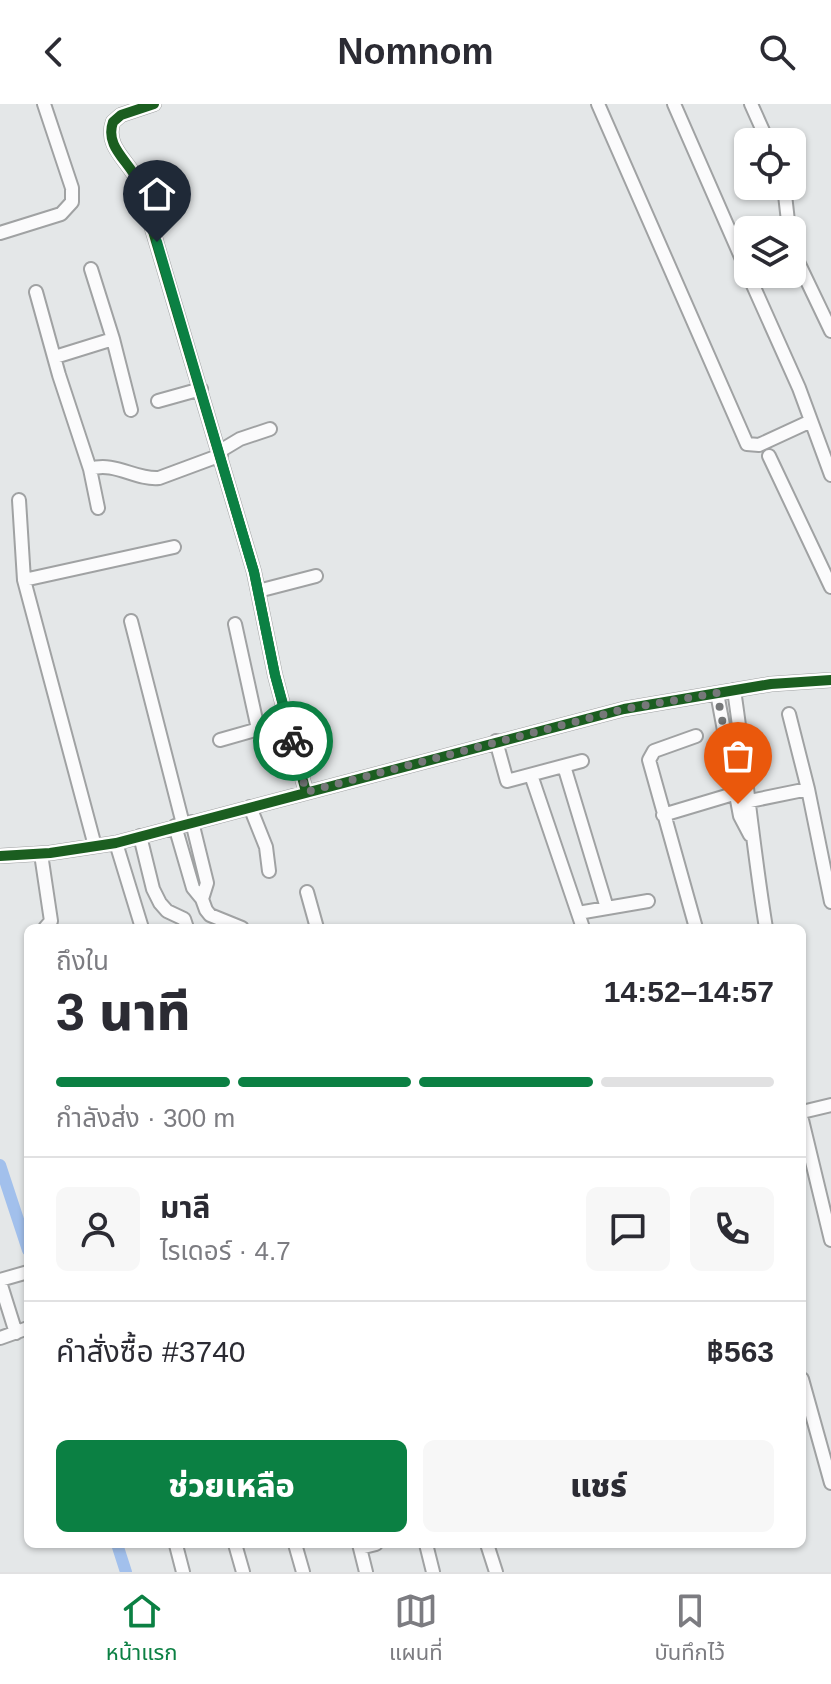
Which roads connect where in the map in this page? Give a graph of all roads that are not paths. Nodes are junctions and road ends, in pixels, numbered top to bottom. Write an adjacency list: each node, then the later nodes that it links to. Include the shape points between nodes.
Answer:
1 (44, 104): 7 (street, via 72,202 61,214)
2 (154, 104): 16 (street, via 121,115 113,122 111,138 139,184)
3 (598, 104): 19 (street, via 747,444 759,445)
4 (674, 104): 8 (street)
5 (751, 104): 6 (street)
6 (762, 128)
7 (0, 233)
8 (734, 242)
9 (91, 269): 14 (street)
10 (806, 279): 13 (street)
11 (755, 288): 19 (street)
12 (36, 292): 15 (street)
13 (831, 331)
14 (113, 339): 15 (street); 18 (street)
15 (55, 357): 24 (street)
16 (201, 389): 17 (street); 21 (street)
17 (158, 401)
18 (131, 410)
19 (811, 421): 23 (street)
20 (270, 429): 21 (street)
21 (220, 453): 24 (street, via 151,479 108,466); 32 (street)
22 (769, 456): 31 (street)
23 (828, 458): 25 (street)
24 (90, 469): 27 (street)
25 (831, 475)
26 (19, 500): 30 (street)
27 (98, 508)
28 (174, 547): 30 (street)
29 (316, 576): 32 (street)
30 (24, 580): 57 (street)
31 (831, 587)
32 (258, 591): 39 (street)
33 (131, 621): 54 (street)
34 (235, 624): 40 (street)
35 (831, 680): 36 (street)
36 (734, 690): 37 (street); 41 (street)
37 (717, 693): 42 (street); 45 (street, via 624,709)
38 (789, 714): 49 (street)
39 (287, 721): 40 (street); 50 (street)
40 (258, 729): 44 (street)
41 (740, 729): 42 (street); 51 (street)
42 (724, 733): 51 (street)
43 (696, 736): 53 (street, via 650,755)
44 (220, 740)
45 (496, 741): 48 (street, via 507,781); 50 (street)
46 (582, 761): 47 (street)
47 (564, 766): 48 (street); 64 (street)
48 (531, 775): 65 (street)
49 (808, 789): 51 (street); 63 (street)
50 (306, 792): 52 (street)
51 (743, 797): 53 (street); 73 (street, via 740,816 751,838)
52 (250, 807): 54 (street); 60 (street)
53 (663, 815): 72 (street)
54 (183, 824): 55 (street); 69 (street, via 193,888 210,915)
55 (140, 836): 56 (street); 68 (street, via 153,889 164,908)
56 (116, 843): 57 (street); 67 (street)
57 (95, 846): 58 (street)
58 (41, 854): 59 (street); 66 (street)
59 (0, 856)
60 (269, 871)
61 (307, 892): 70 (street)
62 (648, 901): 64 (street)
63 (831, 902)
64 (607, 908): 65 (street)
65 (578, 913): 71 (street)
66 (48, 924)
67 (141, 924)
68 (186, 924)
69 (232, 924)
70 (316, 924)
71 (582, 924)
72 (695, 924)
73 (765, 924)
74 (831, 1105): 75 (street)
75 (806, 1111)
76 (806, 1137): 77 (street)
77 (831, 1240)
78 (24, 1273): 79 (street)
79 (0, 1281): 80 (street)
80 (22, 1330): 81 (street)
81 (0, 1338)
82 (806, 1393): 83 (street)
83 (831, 1483)
84 (177, 1548): 90 (street)
85 (236, 1548): 91 (street)
86 (296, 1548): 92 (street)
87 (360, 1548): 93 (street)
88 (427, 1548): 94 (street)
89 (488, 1548): 95 (street)
90 (183, 1572)
91 (243, 1572)
92 (303, 1572)
93 (366, 1572)
94 (433, 1572)
95 (496, 1572)

